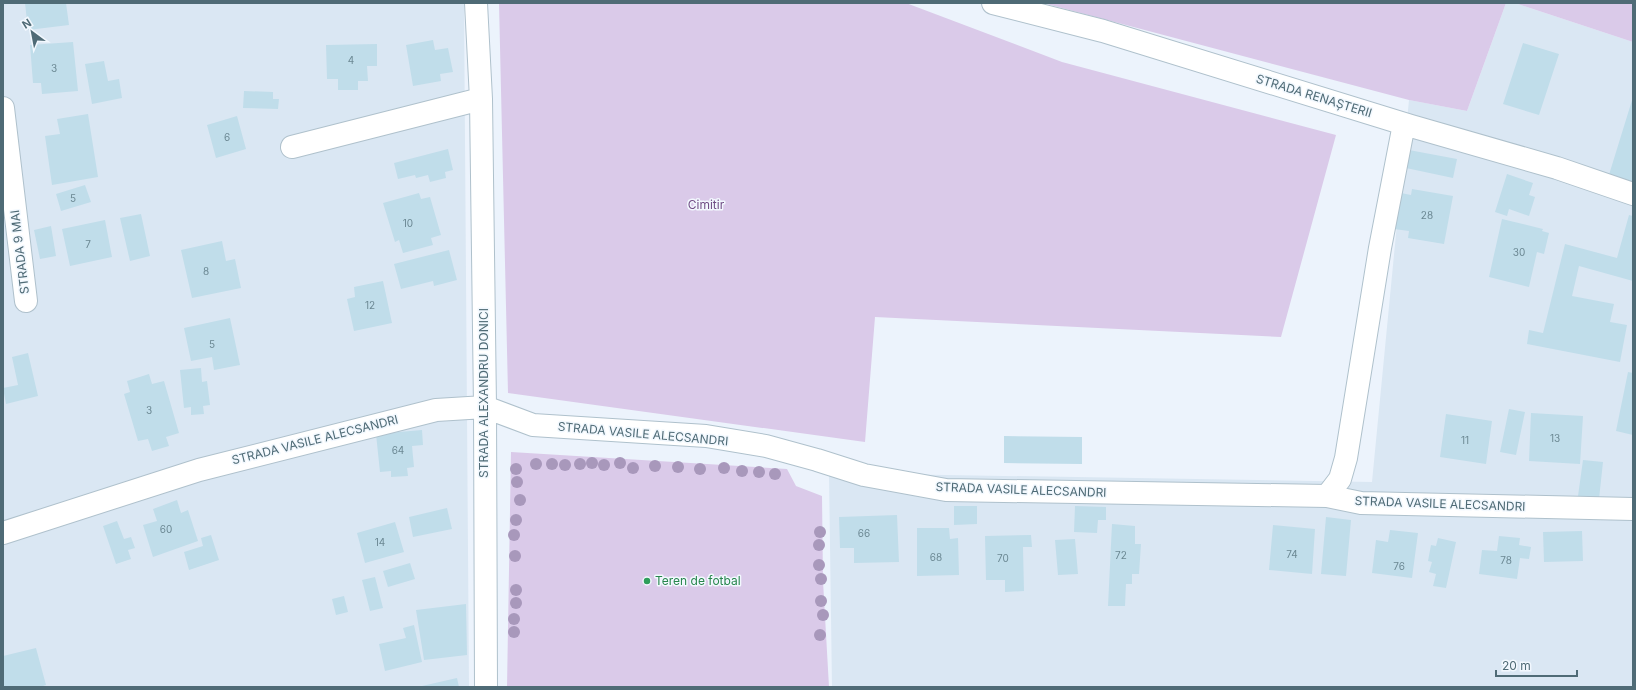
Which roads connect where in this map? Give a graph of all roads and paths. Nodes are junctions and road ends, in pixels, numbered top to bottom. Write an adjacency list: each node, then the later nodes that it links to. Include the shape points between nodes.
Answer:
1 (476, 3): 3 (street, STRADA ALEXANDRU DONICI)
2 (993, 3): 5 (street, STRADA RENAȘTERII, via 1103,31)
3 (481, 99): 6 (street); 9 (street, STRADA ALEXANDRU DONICI)
4 (3, 108): 8 (street, STRADA 9 MAI)
5 (1404, 124): 7 (street, STRADA RENAȘTERII, via 1557,168); 10 (street, via 1380,248 1346,458 1340,479)
6 (292, 147)
7 (1633, 194)
8 (26, 301)
9 (485, 408): 10 (street, STRADA VASILE ALECSANDRI, via 533,425 706,436 766,446 864,475 946,490); 12 (street, STRADA VASILE ALECSANDRI, via 436,410 199,470); 13 (street, STRADA ALEXANDRU DONICI)
10 (1327, 496): 11 (street, STRADA VASILE ALECSANDRI, via 1361,503)
11 (1633, 509)
12 (3, 533)
13 (486, 687)

